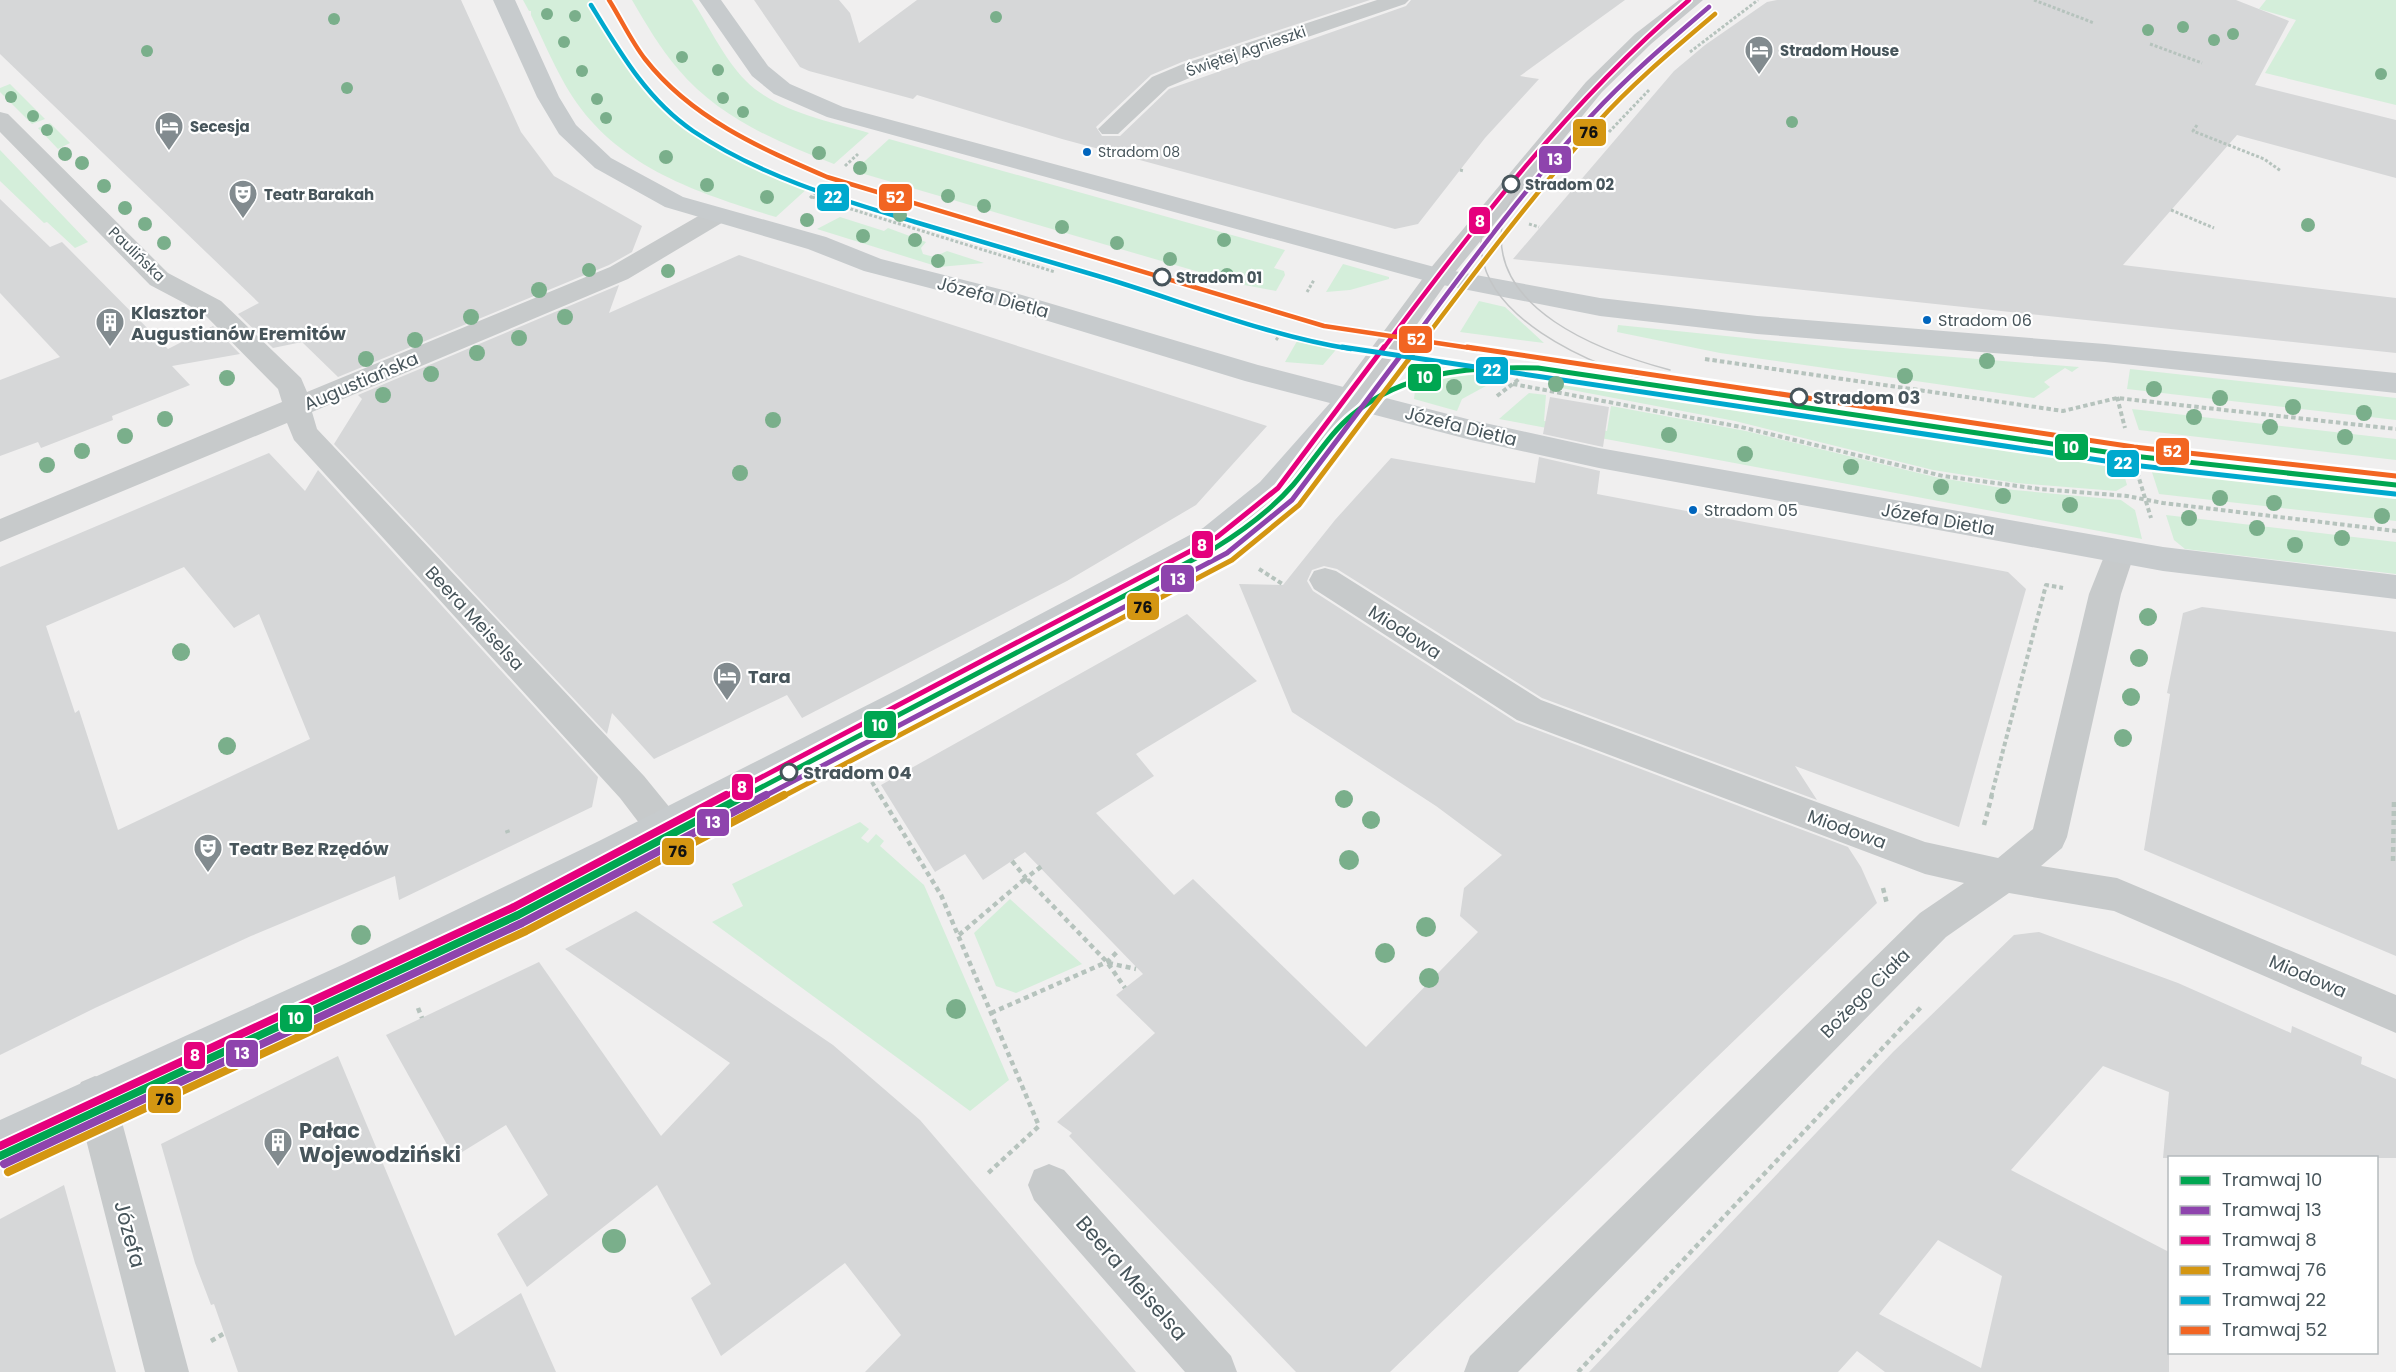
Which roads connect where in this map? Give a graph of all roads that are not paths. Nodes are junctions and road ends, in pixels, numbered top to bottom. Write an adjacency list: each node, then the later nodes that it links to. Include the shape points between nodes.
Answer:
1 (504, 0): 7 (street, Józefa Dietla, via 548,97 582,145 637,184)
2 (710, 0): 8 (street, via 760,71 782,89 835,112)
3 (1398, 0): 6 (street, Świętej Agnieszki, via 1160,82)
4 (1692, 0): 8 (street, via 1643,39 1594,87)
5 (0, 119): 11 (street, Paulińska, via 159,279 212,307 291,385)
6 (1110, 129)
7 (716, 216): 10 (street, Józefa Dietla, via 776,230 873,265 1006,299); 11 (street, Augustiańska, via 619,273)
8 (1438, 276): 9 (street, via 1600,308 1756,326 2105,353); 10 (street)
9 (2396, 383)
10 (1349, 399): 13 (street, Józefa Dietla, via 1599,458); 16 (street, via 1280,483 1214,536)
11 (298, 407): 12 (street, Augustiańska); 16 (street, Beera Meiselsa, via 303,433)
12 (0, 531)
13 (2120, 552): 15 (street, Józefa Dietla); 17 (street, Bożego Ciała, via 2105,594 2049,837)
14 (1325, 580): 17 (street, Miodowa, via 1528,710 1925,858)
15 (2396, 587)
16 (662, 825): 19 (street, via 404,954)
17 (2004, 876): 18 (street, Miodowa, via 2117,895); 24 (street, Bożego Ciała, via 1933,925)
18 (2396, 1014)
19 (95, 1096): 20 (street); 22 (street, Józefa)
20 (0, 1142)
21 (1049, 1185): 23 (street, Beera Meiselsa)
22 (167, 1372)
23 (1215, 1372)
24 (1486, 1372)

